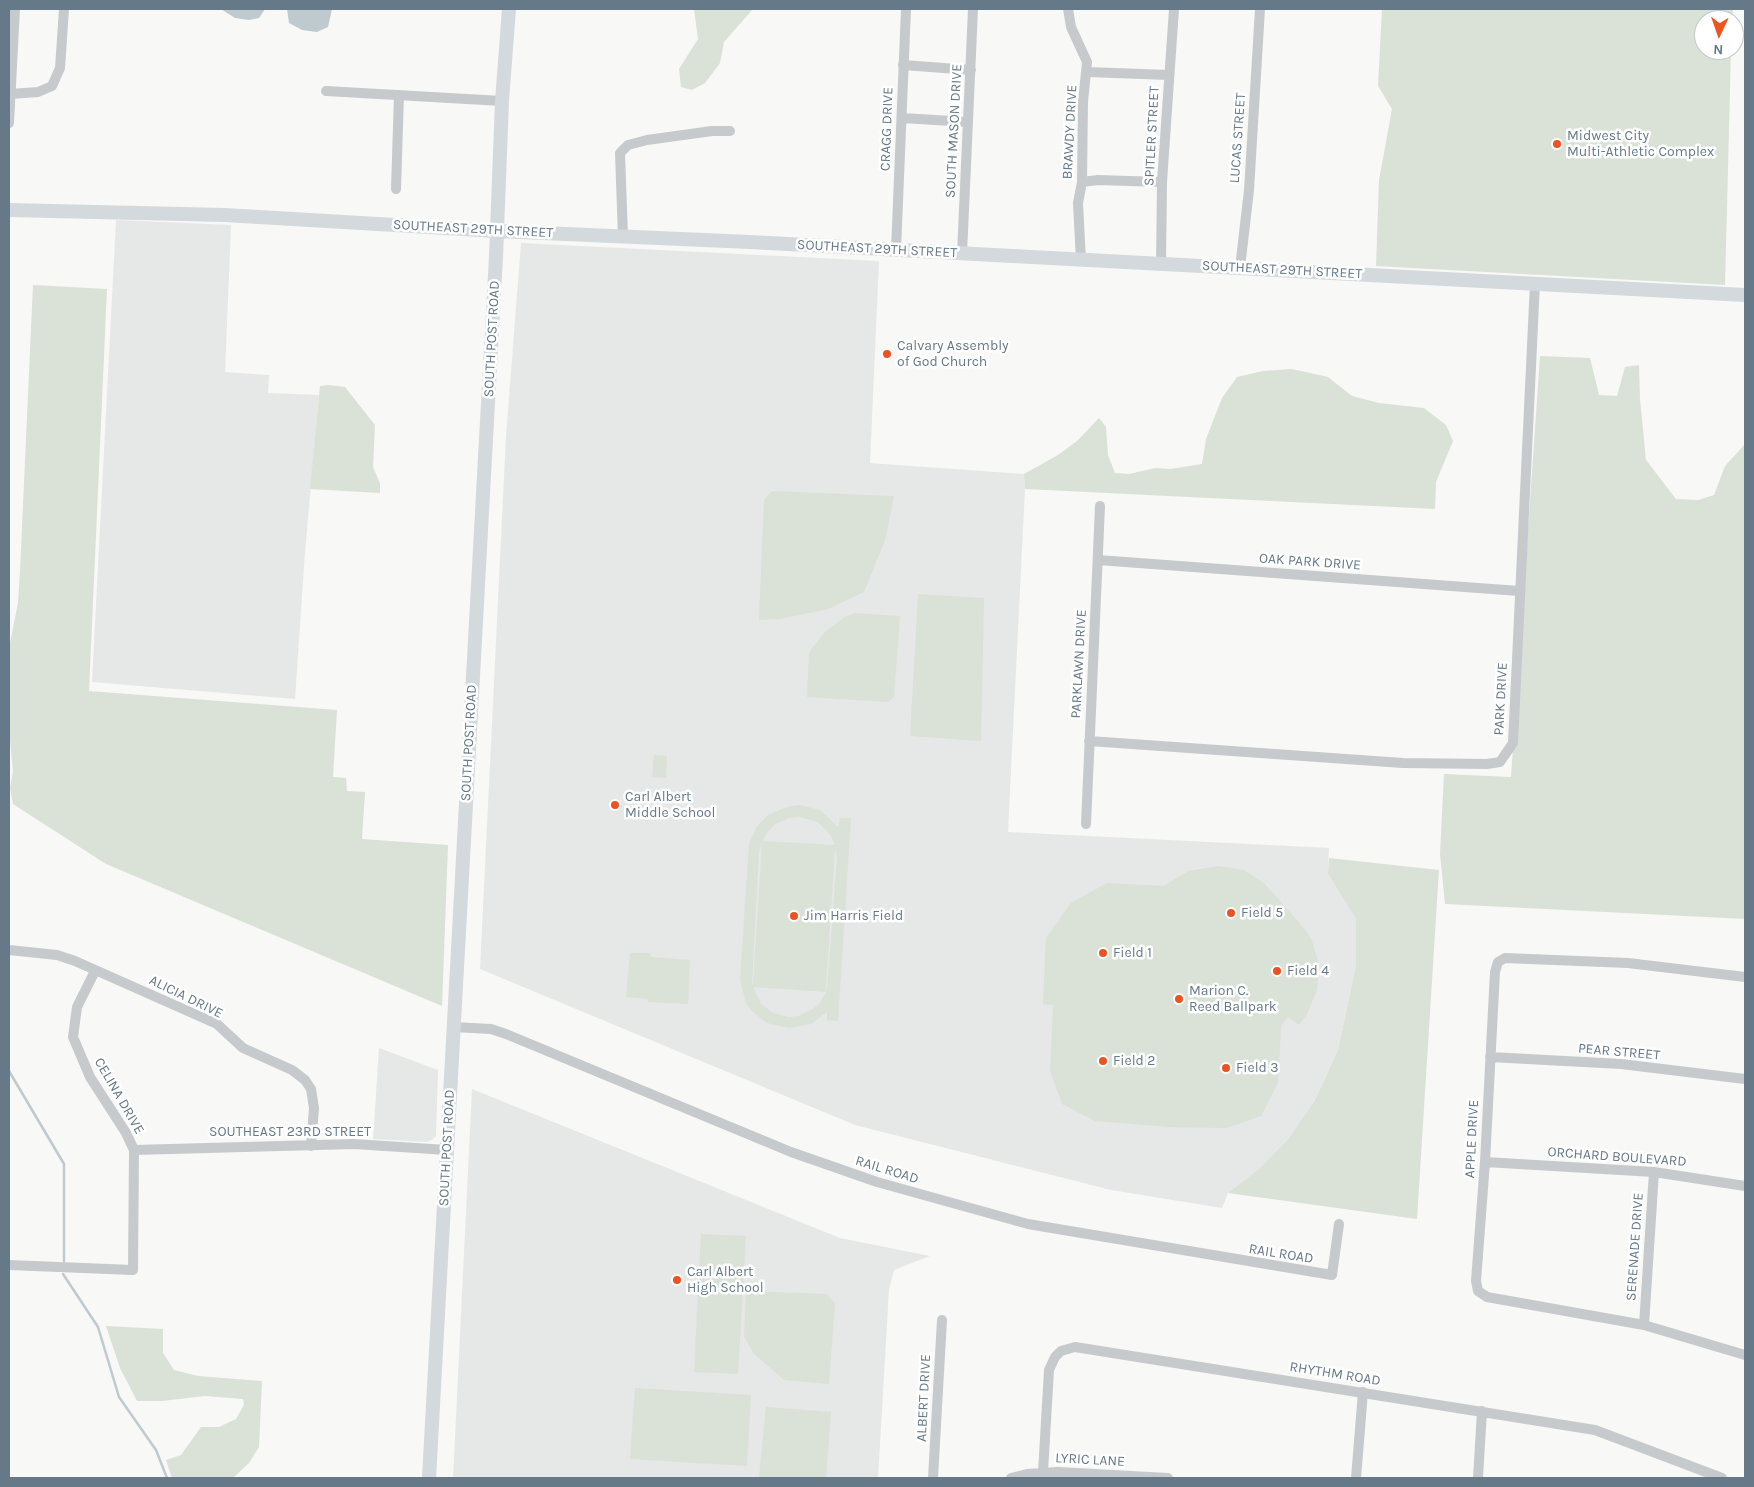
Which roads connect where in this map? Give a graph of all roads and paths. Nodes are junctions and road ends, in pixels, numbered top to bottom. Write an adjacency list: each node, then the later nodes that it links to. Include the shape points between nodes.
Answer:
1 (15, 9): 14 (street)
2 (64, 9): 14 (street, via 60,68 52,86 38,92)
3 (509, 9): 16 (main road, SOUTH POST ROAD)
4 (906, 9): 9 (street, CRAGG DRIVE)
5 (974, 9): 10 (street, SOUTH MASON DRIVE)
6 (1068, 9): 11 (street, BRAWDY DRIVE, via 1072,27 1084,52)
7 (1174, 9): 12 (street, SPITLER STREET)
8 (1260, 9): 31 (street, LUCAS STREET, via 1249,190)
9 (903, 65): 10 (street); 17 (street, CRAGG DRIVE)
10 (971, 70): 18 (street, SOUTH MASON DRIVE)
11 (1087, 72): 12 (street); 21 (street, BRAWDY DRIVE, via 1083,102)
12 (1169, 75): 22 (street, SPITLER STREET)
13 (326, 91): 15 (street)
14 (10, 94): 19 (street)
15 (399, 95): 16 (street); 23 (street)
16 (502, 101): 25 (main road, SOUTH POST ROAD)
17 (902, 118): 18 (street); 27 (street, CRAGG DRIVE)
18 (968, 122): 28 (street, SOUTH MASON DRIVE)
19 (9, 123)
20 (730, 130): 26 (street, via 648,140 628,145 620,152)
21 (1082, 182): 22 (street); 29 (street, BRAWDY DRIVE, via 1078,203)
22 (1162, 182): 30 (street, SPITLER STREET)
23 (396, 189)
24 (9, 210): 25 (main road, SOUTHEAST 29TH STREET, via 225,215)
25 (497, 231): 26 (main road, SOUTHEAST 29TH STREET); 42 (main road, SOUTH POST ROAD)
26 (623, 237): 27 (main road, SOUTHEAST 29TH STREET)
27 (896, 250): 28 (main road, SOUTHEAST 29TH STREET)
28 (962, 254): 29 (main road, SOUTHEAST 29TH STREET)
29 (1081, 261): 30 (main road, SOUTHEAST 29TH STREET)
30 (1161, 265): 31 (main road, SOUTHEAST 29TH STREET)
31 (1240, 268): 32 (main road, SOUTHEAST 29TH STREET)
32 (1535, 283): 33 (main road, SOUTHEAST 29TH STREET); 36 (street, PARK DRIVE)
33 (1745, 294)
34 (1100, 506): 35 (street, PARKLAWN DRIVE)
35 (1098, 560): 36 (street, OAK PARK DRIVE); 37 (street, PARKLAWN DRIVE)
36 (1520, 591): 37 (street, PARK DRIVE, via 1512,743 1500,762 1403,764)
37 (1089, 741): 38 (street, PARKLAWN DRIVE)
38 (1086, 824)
39 (9, 950): 40 (street, ALICIA DRIVE, via 57,955)
40 (95, 971): 45 (street, ALICIA DRIVE, via 216,1024 243,1048 292,1070 305,1080 311,1089 314,1108); 46 (street, CELINA DRIVE, via 77,1007 73,1037 90,1077)
41 (1745, 977): 43 (street, APPLE DRIVE, via 1628,963 1505,958 1498,962 1495,972)
42 (453, 1026): 47 (main road, SOUTH POST ROAD); 51 (street, RAIL ROAD, via 491,1029 506,1034 791,1152 877,1182 1028,1224 1332,1275)
43 (1490, 1057): 44 (street, PEAR STREET, via 1621,1064); 48 (street, APPLE DRIVE)
44 (1745, 1079)
45 (311, 1146): 46 (street, SOUTHEAST 23RD STREET); 47 (street, SOUTHEAST 23RD STREET, via 354,1144)
46 (134, 1150): 52 (street, CELINA DRIVE, via 133,1270)
47 (447, 1150): 59 (main road, SOUTH POST ROAD)
48 (1485, 1162): 49 (street, ORCHARD BOULEVARD); 54 (street, APPLE DRIVE, via 1476,1281 1478,1291 1486,1297)
49 (1654, 1172): 50 (street, ORCHARD BOULEVARD); 54 (street, SERENADE DRIVE)
50 (1745, 1186)
51 (1339, 1224)
52 (9, 1265)
53 (942, 1320): 60 (street, ALBERT DRIVE)
54 (1644, 1324): 55 (street, APPLE DRIVE)
55 (1745, 1355)
56 (1363, 1392): 57 (street, RHYTHM ROAD); 58 (street, RHYTHM ROAD, via 1070,1347 1055,1357 1049,1370); 63 (street)
57 (1482, 1411): 64 (street); 65 (street, RHYTHM ROAD, via 1596,1430)
58 (1043, 1472): 61 (street, LYRIC LANE); 62 (street, LYRIC LANE)
59 (429, 1478)
60 (933, 1478)
61 (1011, 1478)
62 (1168, 1478)
63 (1356, 1478)
64 (1478, 1478)
65 (1722, 1478)

